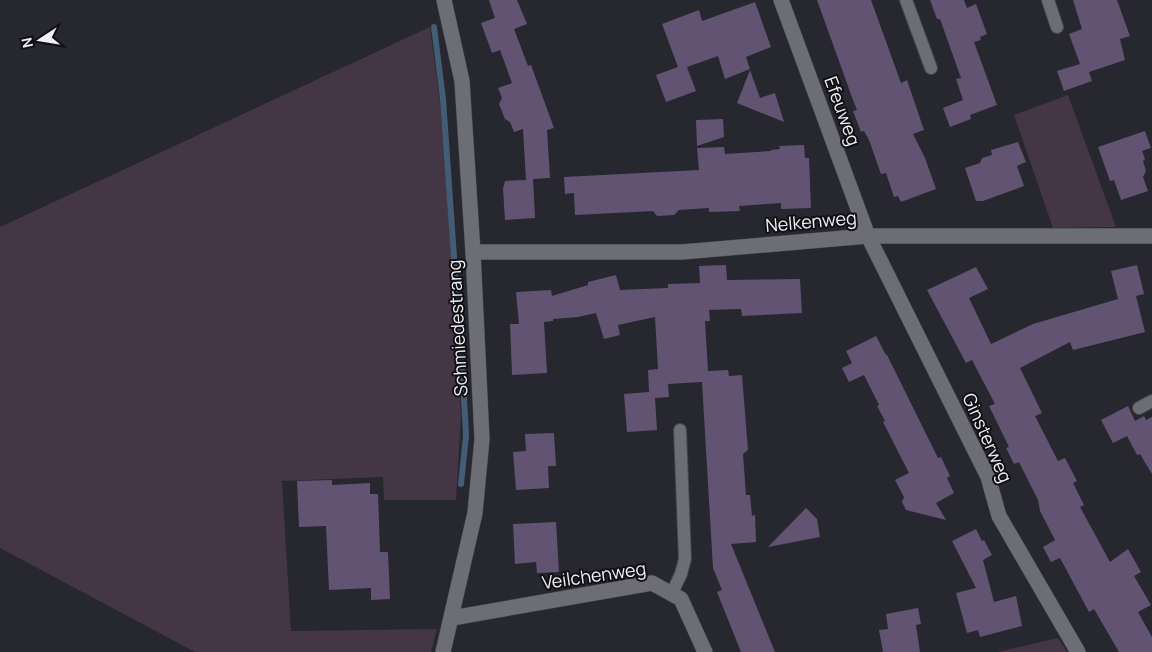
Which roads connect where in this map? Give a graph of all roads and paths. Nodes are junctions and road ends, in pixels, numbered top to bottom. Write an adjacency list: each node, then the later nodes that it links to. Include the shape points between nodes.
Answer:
1 (444, 0): 9 (street, Schmiedestrang, via 462,81)
2 (781, 0): 7 (street, Efeuweg)
3 (906, 0): 6 (lane)
4 (1048, 0): 5 (lane)
5 (1057, 27)
6 (931, 68)
7 (868, 236): 8 (street, Nelkenweg); 9 (street, Nelkenweg, via 682,252); 17 (street, Ginsterweg, via 988,477 999,516)
8 (1152, 236)
9 (473, 252): 14 (street, Schmiedestrang, via 482,439 476,513)
10 (1152, 401): 11 (lane)
11 (1139, 408)
12 (680, 430): 13 (lane, via 685,559)
13 (672, 594): 14 (street, Veilchenweg, via 652,583); 16 (street, Veilchenweg, via 681,599)
14 (452, 618): 15 (street, Schmiedestrang)
15 (443, 652)
16 (705, 652)
17 (1078, 652)

